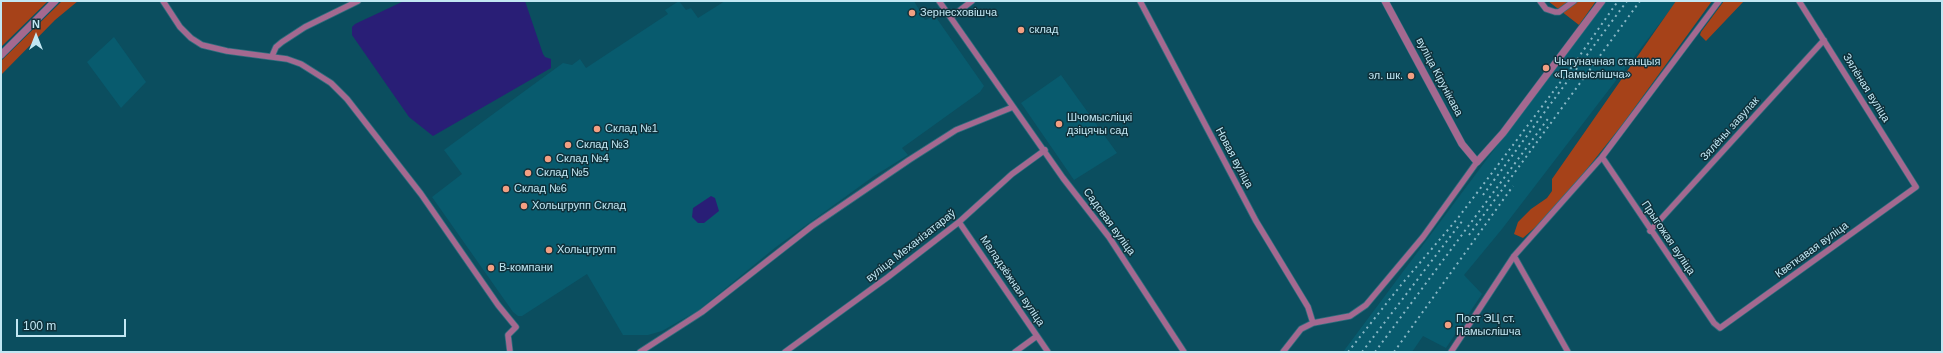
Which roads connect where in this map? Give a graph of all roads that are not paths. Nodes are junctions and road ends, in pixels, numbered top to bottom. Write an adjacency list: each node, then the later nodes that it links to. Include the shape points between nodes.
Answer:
1 (55, 1): 15 (street)
2 (163, 1): 16 (street, via 180,28 202,45 227,51)
3 (358, 1): 16 (street, via 288,38 276,47)
4 (939, 1): 13 (street, Садовая вуліца)
5 (972, 1): 13 (street)
6 (1140, 1): 25 (street, Новая вуліца, via 1256,221 1308,307)
7 (1385, 1): 20 (street, вуліца Кірунікава, via 1462,144)
8 (1540, 1): 9 (street, via 1546,9 1555,12 1559,12)
9 (1574, 1)
10 (1601, 1): 20 (street, via 1503,133)
11 (1719, 1): 19 (street)
12 (1799, 1): 14 (street, Зялёная вуліца)
13 (950, 17): 17 (street, Садовая вуліца)
14 (1824, 40): 21 (street, Зялёная вуліца); 23 (street, Зялёны завулак)
15 (1, 55)
16 (272, 56): 28 (street, via 301,64 317,72 347,99 368,124 421,194 498,305 516,326 508,335)
17 (1013, 107): 18 (street, Садовая вуліца); 29 (street, via 956,130 909,160 812,226 702,312)
18 (1045, 150): 22 (street, вуліца Механізатараў, via 1012,174); 33 (street, Садовая вуліца, via 1063,178 1109,237)
19 (1602, 157): 23 (street, Прыгожая вуліца); 24 (street)
20 (1477, 162): 25 (street, via 1423,237 1366,305 1350,316)
21 (1916, 187): 26 (street, Кветкавая вуліца)
22 (959, 222): 27 (street, Маладзёжная вуліца); 30 (street, вуліца Механізатараў)
23 (1650, 231): 26 (street, Прыгожая вуліца)
24 (1514, 256): 35 (street); 36 (street)
25 (1313, 323): 34 (street, via 1301,329)
26 (1720, 328)
27 (1037, 336): 31 (street); 32 (street, Маладзёжная вуліца)
28 (510, 352)
29 (640, 352)
30 (786, 352)
31 (1015, 352)
32 (1048, 352)
33 (1184, 352)
34 (1283, 352)
35 (1451, 352)
36 (1568, 352)

